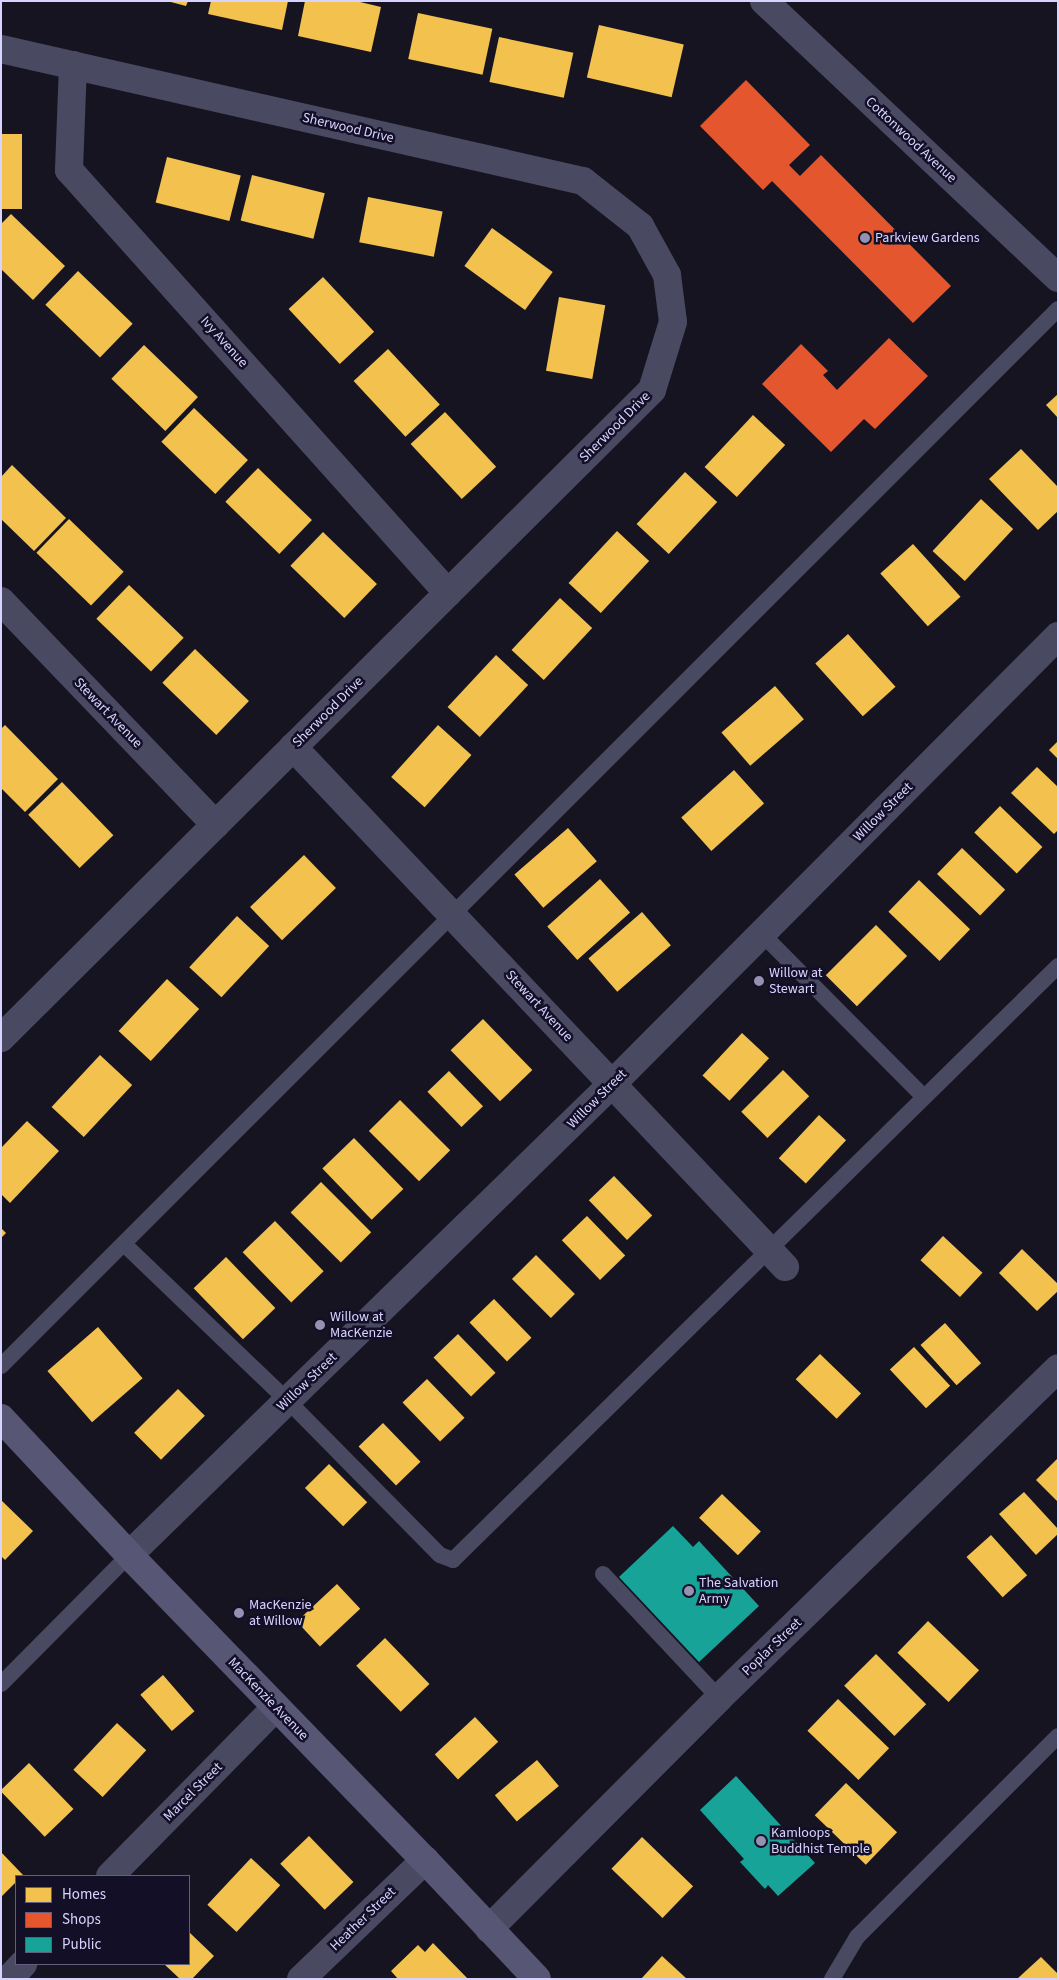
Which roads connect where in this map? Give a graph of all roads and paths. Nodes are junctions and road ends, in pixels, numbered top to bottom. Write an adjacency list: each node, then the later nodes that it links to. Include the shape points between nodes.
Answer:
1 (764, 1): 4 (street, Cottonwood Avenue)
2 (1, 49): 3 (street, Sherwood Drive)
3 (73, 65): 6 (street, Ivy Avenue, via 70,170); 6 (street, Sherwood Drive, via 583,181 640,226 667,276 673,322 652,390)
4 (1058, 278)
5 (1058, 309): 11 (lane)
6 (448, 593): 9 (street, Sherwood Drive)
7 (1, 601): 10 (street, Stewart Avenue)
8 (1058, 636): 12 (street, Willow Street)
9 (293, 747): 10 (street, Sherwood Drive); 11 (street, Stewart Avenue)
10 (216, 824): 14 (street, Sherwood Drive)
11 (453, 916): 15 (street, Stewart Avenue); 17 (lane)
12 (762, 934): 15 (street, Willow Street); 16 (lane)
13 (1058, 966): 16 (lane)
14 (1, 1038)
15 (612, 1084): 18 (street, Stewart Avenue); 21 (street, Willow Street)
16 (924, 1097): 18 (lane)
17 (124, 1244): 19 (lane); 21 (lane)
18 (776, 1258): 21 (lane, via 453,1560 440,1555)
19 (1, 1366)
20 (1058, 1368): 26 (street, Poplar Street)
21 (288, 1400): 23 (street, Willow Street)
22 (1, 1418): 23 (street, MacKenzie Avenue)
23 (129, 1555): 25 (lane); 27 (street, MacKenzie Avenue)
24 (603, 1574): 26 (lane)
25 (1, 1684)
26 (719, 1698): 31 (street, Poplar Street)
27 (276, 1708): 29 (street, MacKenzie Avenue); 30 (street, Marcel Street)
28 (1058, 1736): 36 (lane, via 857,1937)
29 (425, 1860): 31 (street, MacKenzie Avenue); 34 (street, Heather Street)
30 (111, 1875)
31 (489, 1929): 35 (street, MacKenzie Avenue)
32 (23, 1965): 33 (street)
33 (9, 1979)
34 (301, 1979)
35 (537, 1979)
36 (832, 1979)

